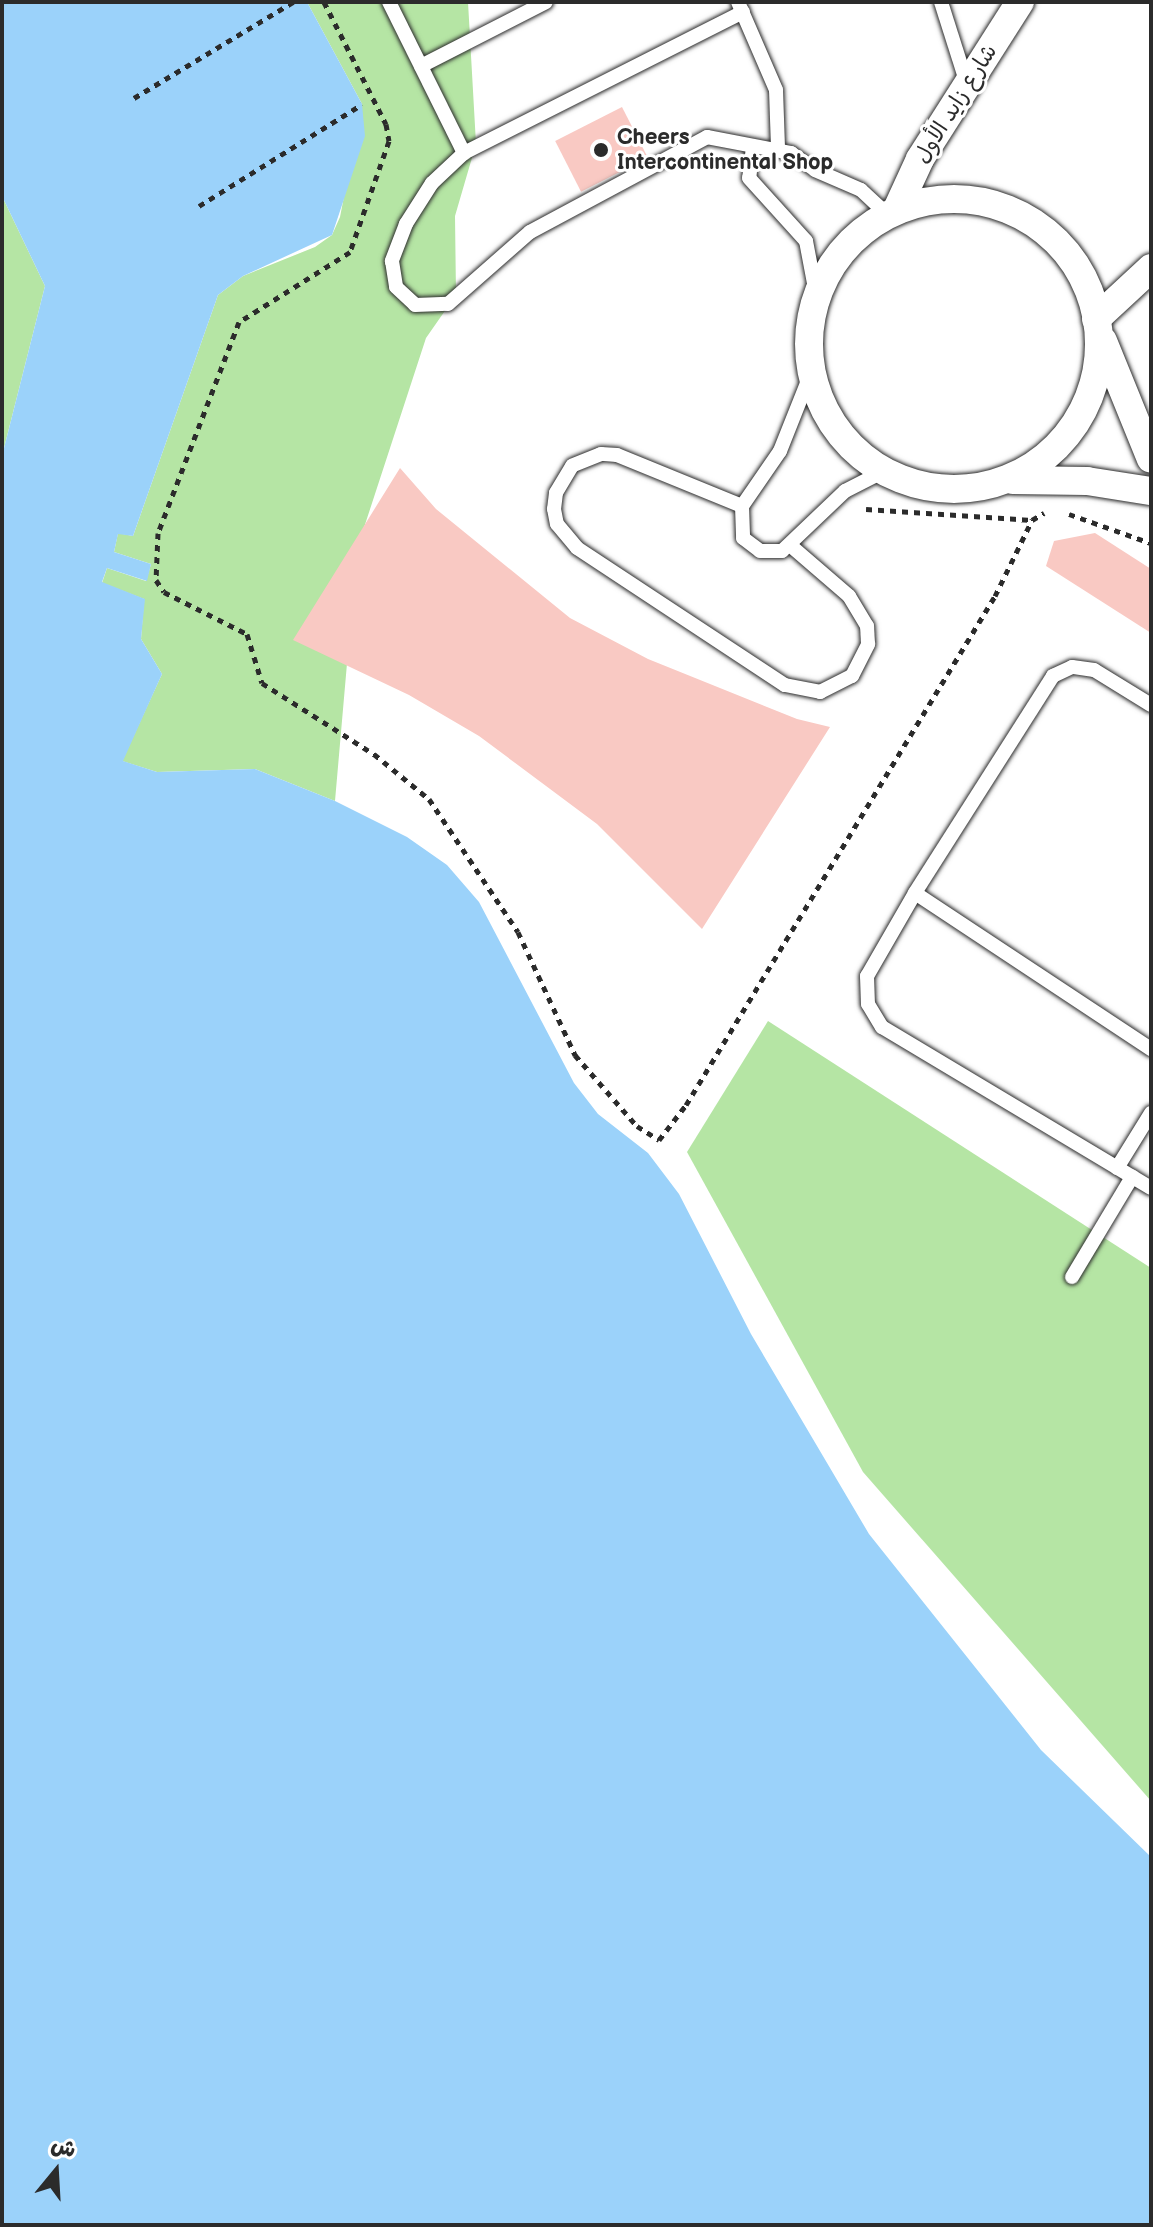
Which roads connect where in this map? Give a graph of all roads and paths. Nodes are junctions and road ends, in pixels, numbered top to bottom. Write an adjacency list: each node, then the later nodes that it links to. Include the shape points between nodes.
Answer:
1 (293, 2): 10 (path)
2 (324, 2): 27 (path, via 386,124 389,141 350,252 239,322 158,533 156,580 164,592 247,634 262,683 374,754 429,799 518,932 575,1055 637,1126 659,1140 686,1105 995,596)
3 (389, 2): 8 (lane)
4 (546, 2): 8 (lane)
5 (941, 2): 9 (lane)
6 (1020, 2): 9 (street, شارع زايد الأول)
7 (741, 7): 13 (lane, via 776,90); 14 (lane)
8 (421, 66): 14 (lane)
9 (967, 86): 16 (street, شارع زايد الأول)
10 (134, 98)
11 (362, 104): 15 (path)
12 (753, 147): 13 (lane); 14 (lane, via 722,137 692,141 530,232 448,304 415,305 396,287 396,247 425,192); 18 (lane, via 749,178 806,241)
13 (778, 148): 16 (lane, via 861,190)
14 (464, 153)
15 (199, 206)
16 (892, 212): 18 (street, via 846,245); 19 (street, via 952,198 1013,211 1063,248 1081,274)
17 (1151, 268): 19 (street)
18 (816, 294): 20 (street, via 808,331)
19 (1098, 326): 21 (street); 23 (street, via 1091,395 1077,422 1033,467)
20 (811, 373): 22 (street, via 838,431); 26 (lane, via 780,451)
21 (1151, 459)
22 (884, 471): 23 (street, via 943,489); 25 (lane)
23 (1004, 480): 24 (street, via 1087,481)
24 (1151, 491)
25 (828, 505): 27 (path); 29 (lane)
26 (742, 506): 29 (lane, via 739,527 751,545 771,553); 29 (lane, via 617,455 601,454 572,466 556,493 554,509 557,524 577,548 785,685 820,692 852,676 868,644 867,626 849,596)
27 (1032, 520): 28 (path, via 1045,512 1065,512)
28 (1151, 543)
29 (791, 546)
30 (1151, 705): 31 (lane, via 1094,670 1072,667 1053,676)
31 (915, 893): 32 (lane); 34 (lane, via 867,976 874,1016 893,1034)
32 (1151, 1049)
33 (1151, 1113): 34 (lane)
34 (1117, 1168): 35 (lane)
35 (1132, 1177): 36 (lane); 37 (lane)
36 (1151, 1188)
37 (1072, 1277)

